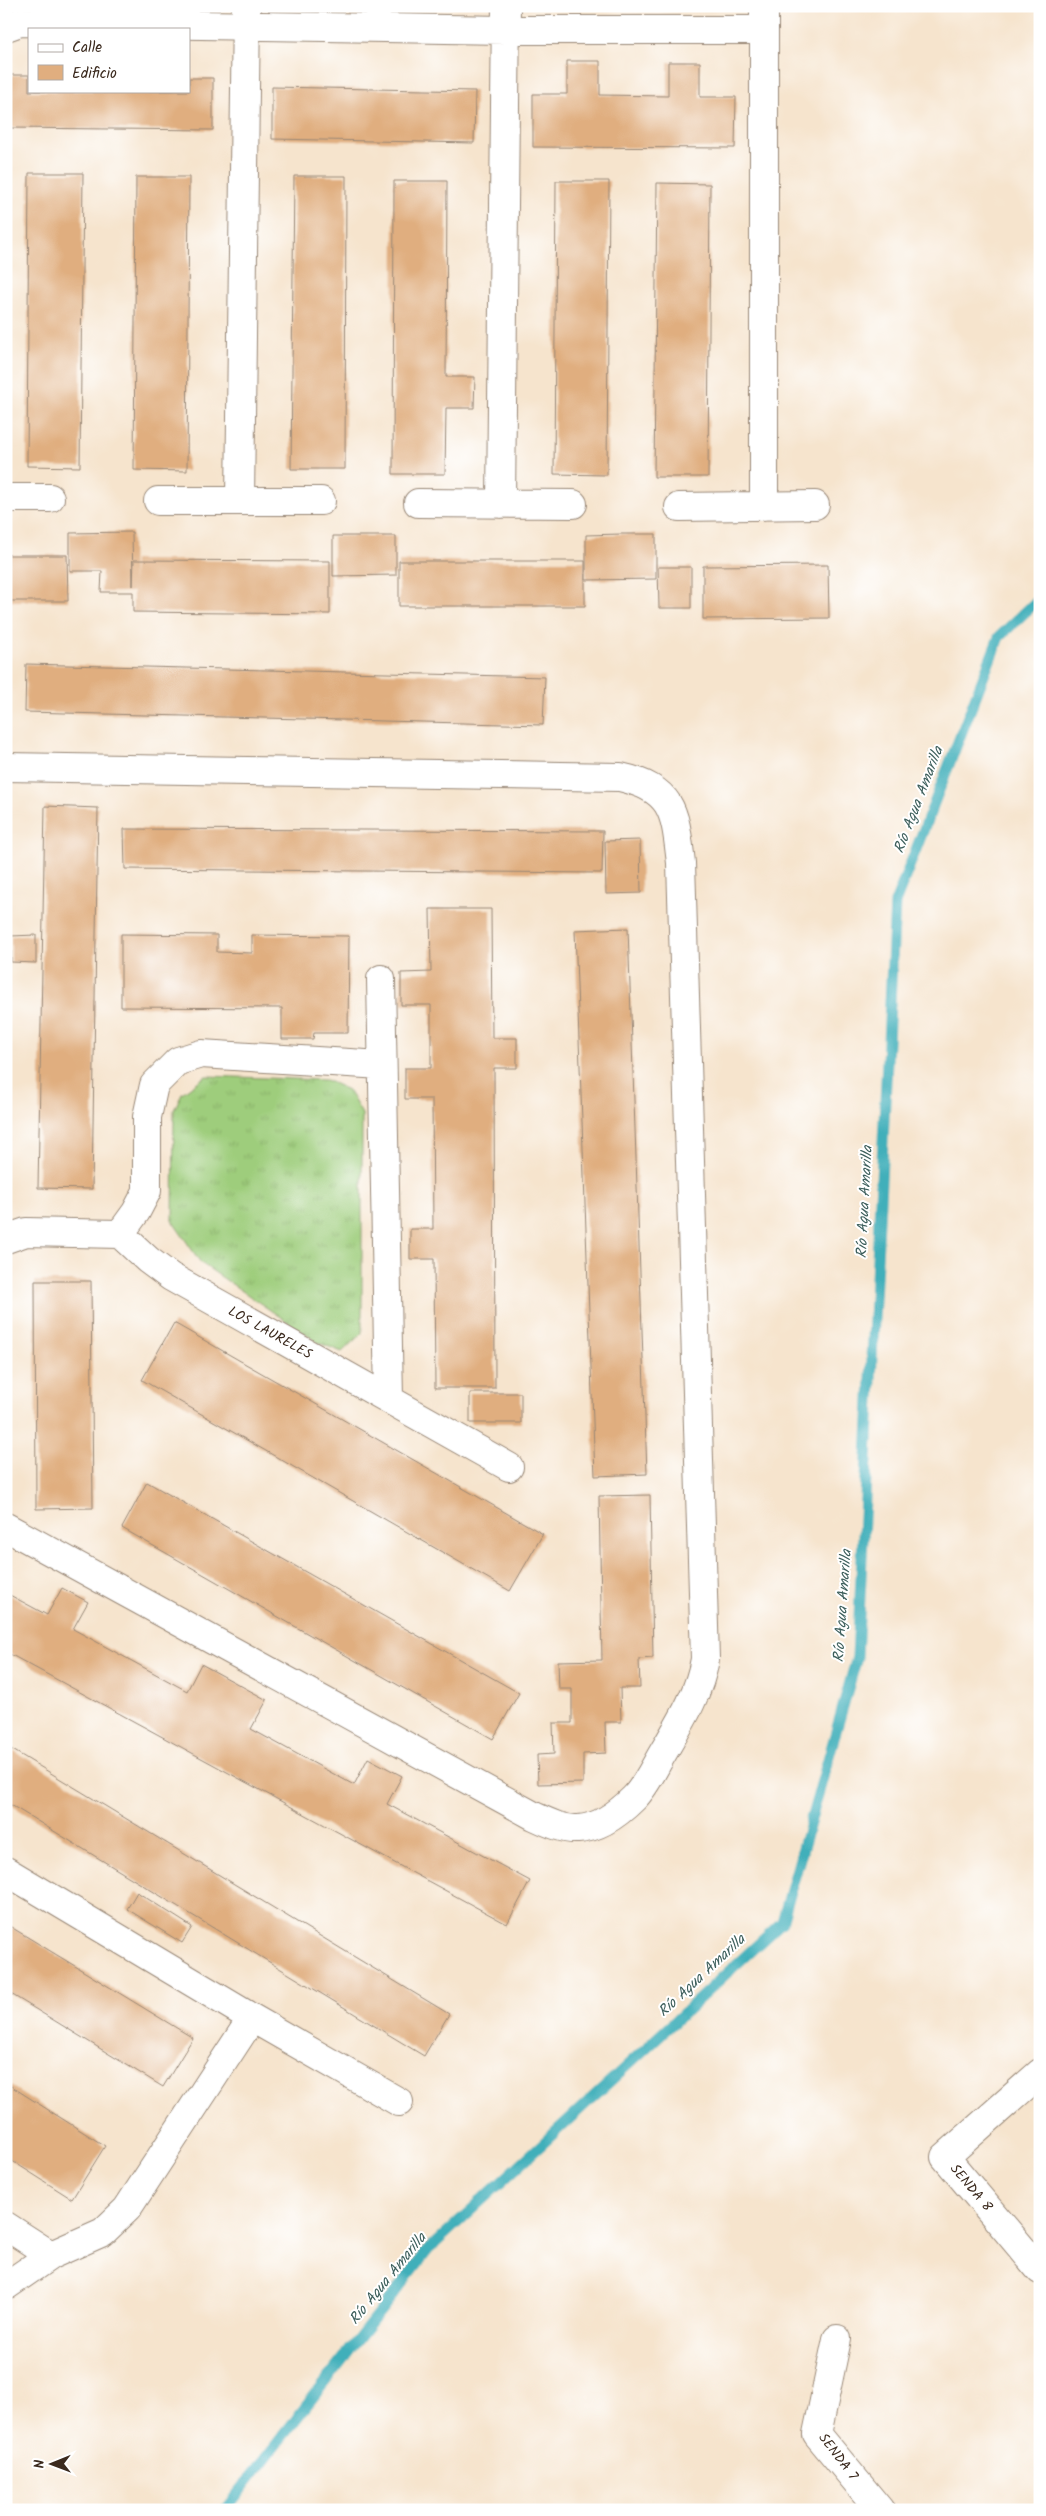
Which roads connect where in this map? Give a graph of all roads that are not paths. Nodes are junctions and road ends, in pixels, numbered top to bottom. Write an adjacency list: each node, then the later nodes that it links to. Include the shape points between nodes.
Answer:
1 (246, 16): 2 (street); 4 (street); 8 (street)
2 (506, 18): 3 (street); 11 (street)
3 (764, 18): 14 (street)
4 (11, 21)
5 (6, 498): 6 (street)
6 (50, 498)
7 (158, 501): 8 (street)
8 (240, 501): 9 (street)
9 (321, 501)
10 (418, 503): 11 (street)
11 (501, 504): 12 (street)
12 (573, 504)
13 (815, 505): 14 (street)
14 (764, 506): 15 (street)
15 (679, 507)
16 (6, 767): 23 (street, via 620,777 642,782 661,794 672,811 681,863 705,1659 702,1678 687,1711 635,1797 617,1814 598,1825 577,1830 534,1816)
17 (381, 979): 18 (street)
18 (382, 1065): 20 (street, via 201,1054 178,1061 154,1085 147,1117 146,1191); 21 (street)
19 (13, 1230): 20 (street)
20 (120, 1234): 21 (street, LOS LAURELES, via 171,1277)
21 (389, 1399): 22 (street, LOS LAURELES)
22 (509, 1467)
23 (6, 1527)
24 (6, 1871): 25 (street)
25 (252, 2018): 27 (street); 29 (street, via 127,2209 103,2232)
26 (1040, 2073): 30 (street, SENDA 8, via 945,2157)
27 (399, 2102)
28 (6, 2226): 29 (street)
29 (51, 2255): 31 (street)
30 (1040, 2270)
31 (6, 2286)
32 (837, 2339): 33 (street, SENDA 7, via 817,2434)
33 (880, 2510)

